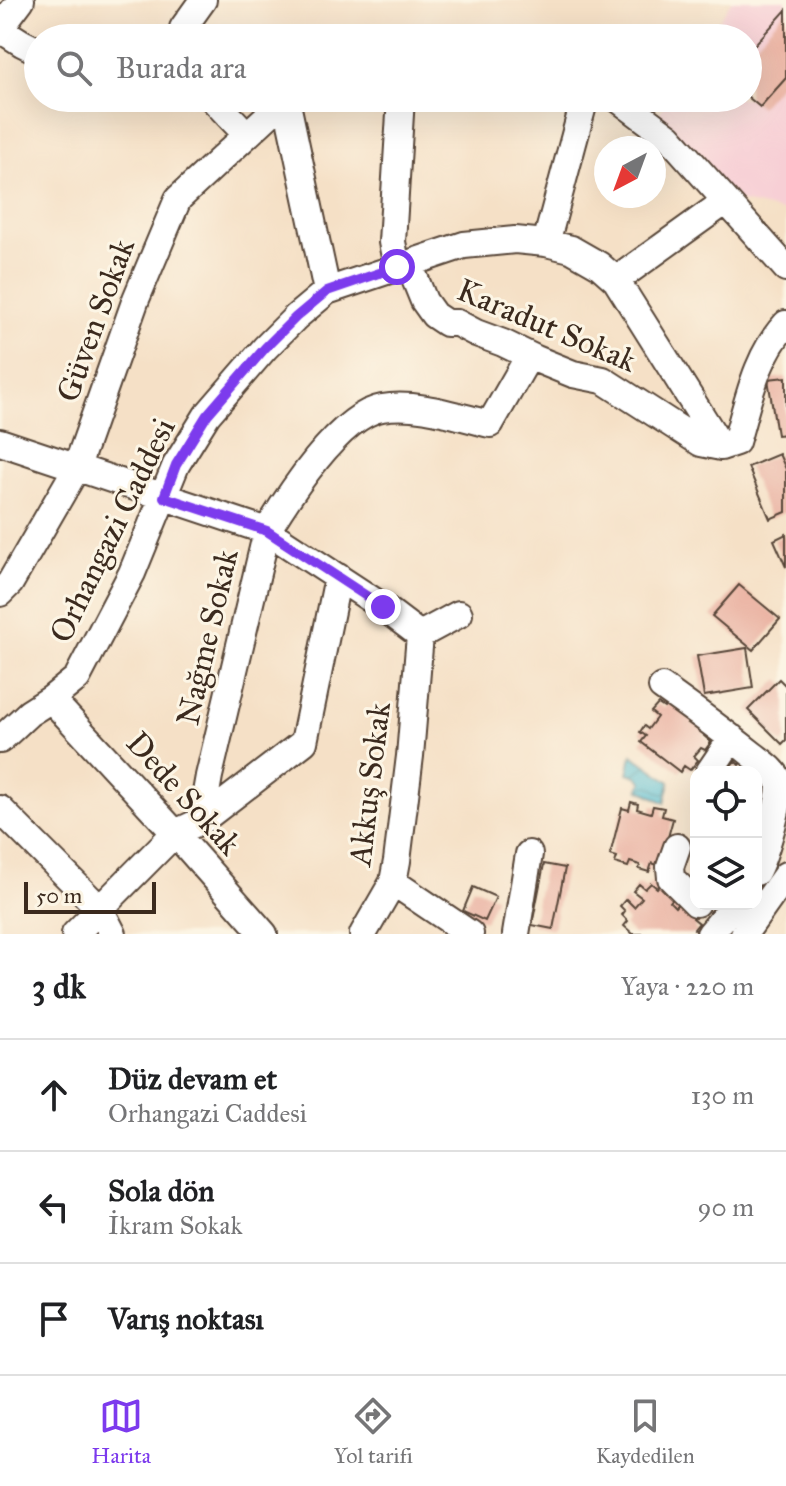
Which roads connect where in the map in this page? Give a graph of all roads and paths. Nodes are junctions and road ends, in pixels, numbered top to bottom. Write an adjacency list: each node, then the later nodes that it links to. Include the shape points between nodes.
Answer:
1 (21, 0): 4 (street)
2 (203, 0): 3 (street)
3 (186, 24)
4 (0, 28): 5 (street)
5 (24, 44)
6 (225, 112): 12 (street)
7 (272, 112): 12 (street, Güven Sokak)
8 (289, 112): 18 (street)
9 (400, 112): 15 (street, Karadut Sokak, via 392,242)
10 (581, 112): 14 (street)
11 (636, 112): 13 (street, via 669,137)
12 (247, 135): 23 (street, Güven Sokak, via 178,199)
13 (726, 201): 16 (street); 17 (street)
14 (546, 243): 15 (street, Orhangazi Caddesi, via 464,245); 17 (street, Orhangazi Caddesi, via 571,249)
15 (403, 266): 18 (street, Orhangazi Caddesi); 20 (street, Karadut Sokak, via 434,315)
16 (786, 268)
17 (616, 280): 22 (street, Orhangazi Caddesi)
18 (327, 291): 24 (street, Orhangazi Caddesi, via 265,348 207,415 176,465)
19 (786, 324): 22 (street, via 757,373 736,442)
20 (529, 356): 22 (street, Karadut Sokak, via 603,380 701,443); 25 (street, Nağme Sokak, via 490,424 416,407 381,408 360,416 334,439)
21 (0, 442): 23 (street)
22 (721, 447)
23 (76, 469): 24 (street); 27 (street, Güven Sokak)
24 (164, 497): 25 (street); 31 (street, Orhangazi Caddesi, via 132,573 77,678)
25 (267, 531): 26 (street); 36 (street, Nağme Sokak)
26 (338, 577): 29 (street); 36 (street, via 304,742)
27 (0, 593)
28 (459, 614): 29 (street)
29 (420, 635): 42 (street, Akkuş Sokak)
30 (662, 687): 32 (street)
31 (51, 699): 33 (street, Orhangazi Caddesi); 37 (street, Dede Sokak)
32 (732, 738): 34 (street); 39 (street, via 779,781 781,790)
33 (0, 740)
34 (713, 766)
35 (0, 809): 44 (street)
36 (201, 821): 37 (street)
37 (175, 833): 44 (street); 47 (street, Dede Sokak)
38 (677, 847): 43 (street, via 671,878)
39 (762, 849)
40 (529, 854): 50 (street)
41 (786, 875): 51 (street)
42 (393, 882): 48 (street, Akkuş Sokak); 49 (street)
43 (690, 898)
44 (100, 909): 45 (street); 46 (street)
45 (75, 934)
46 (113, 934)
47 (264, 934)
48 (363, 934)
49 (470, 934)
50 (516, 934)
51 (744, 934)

